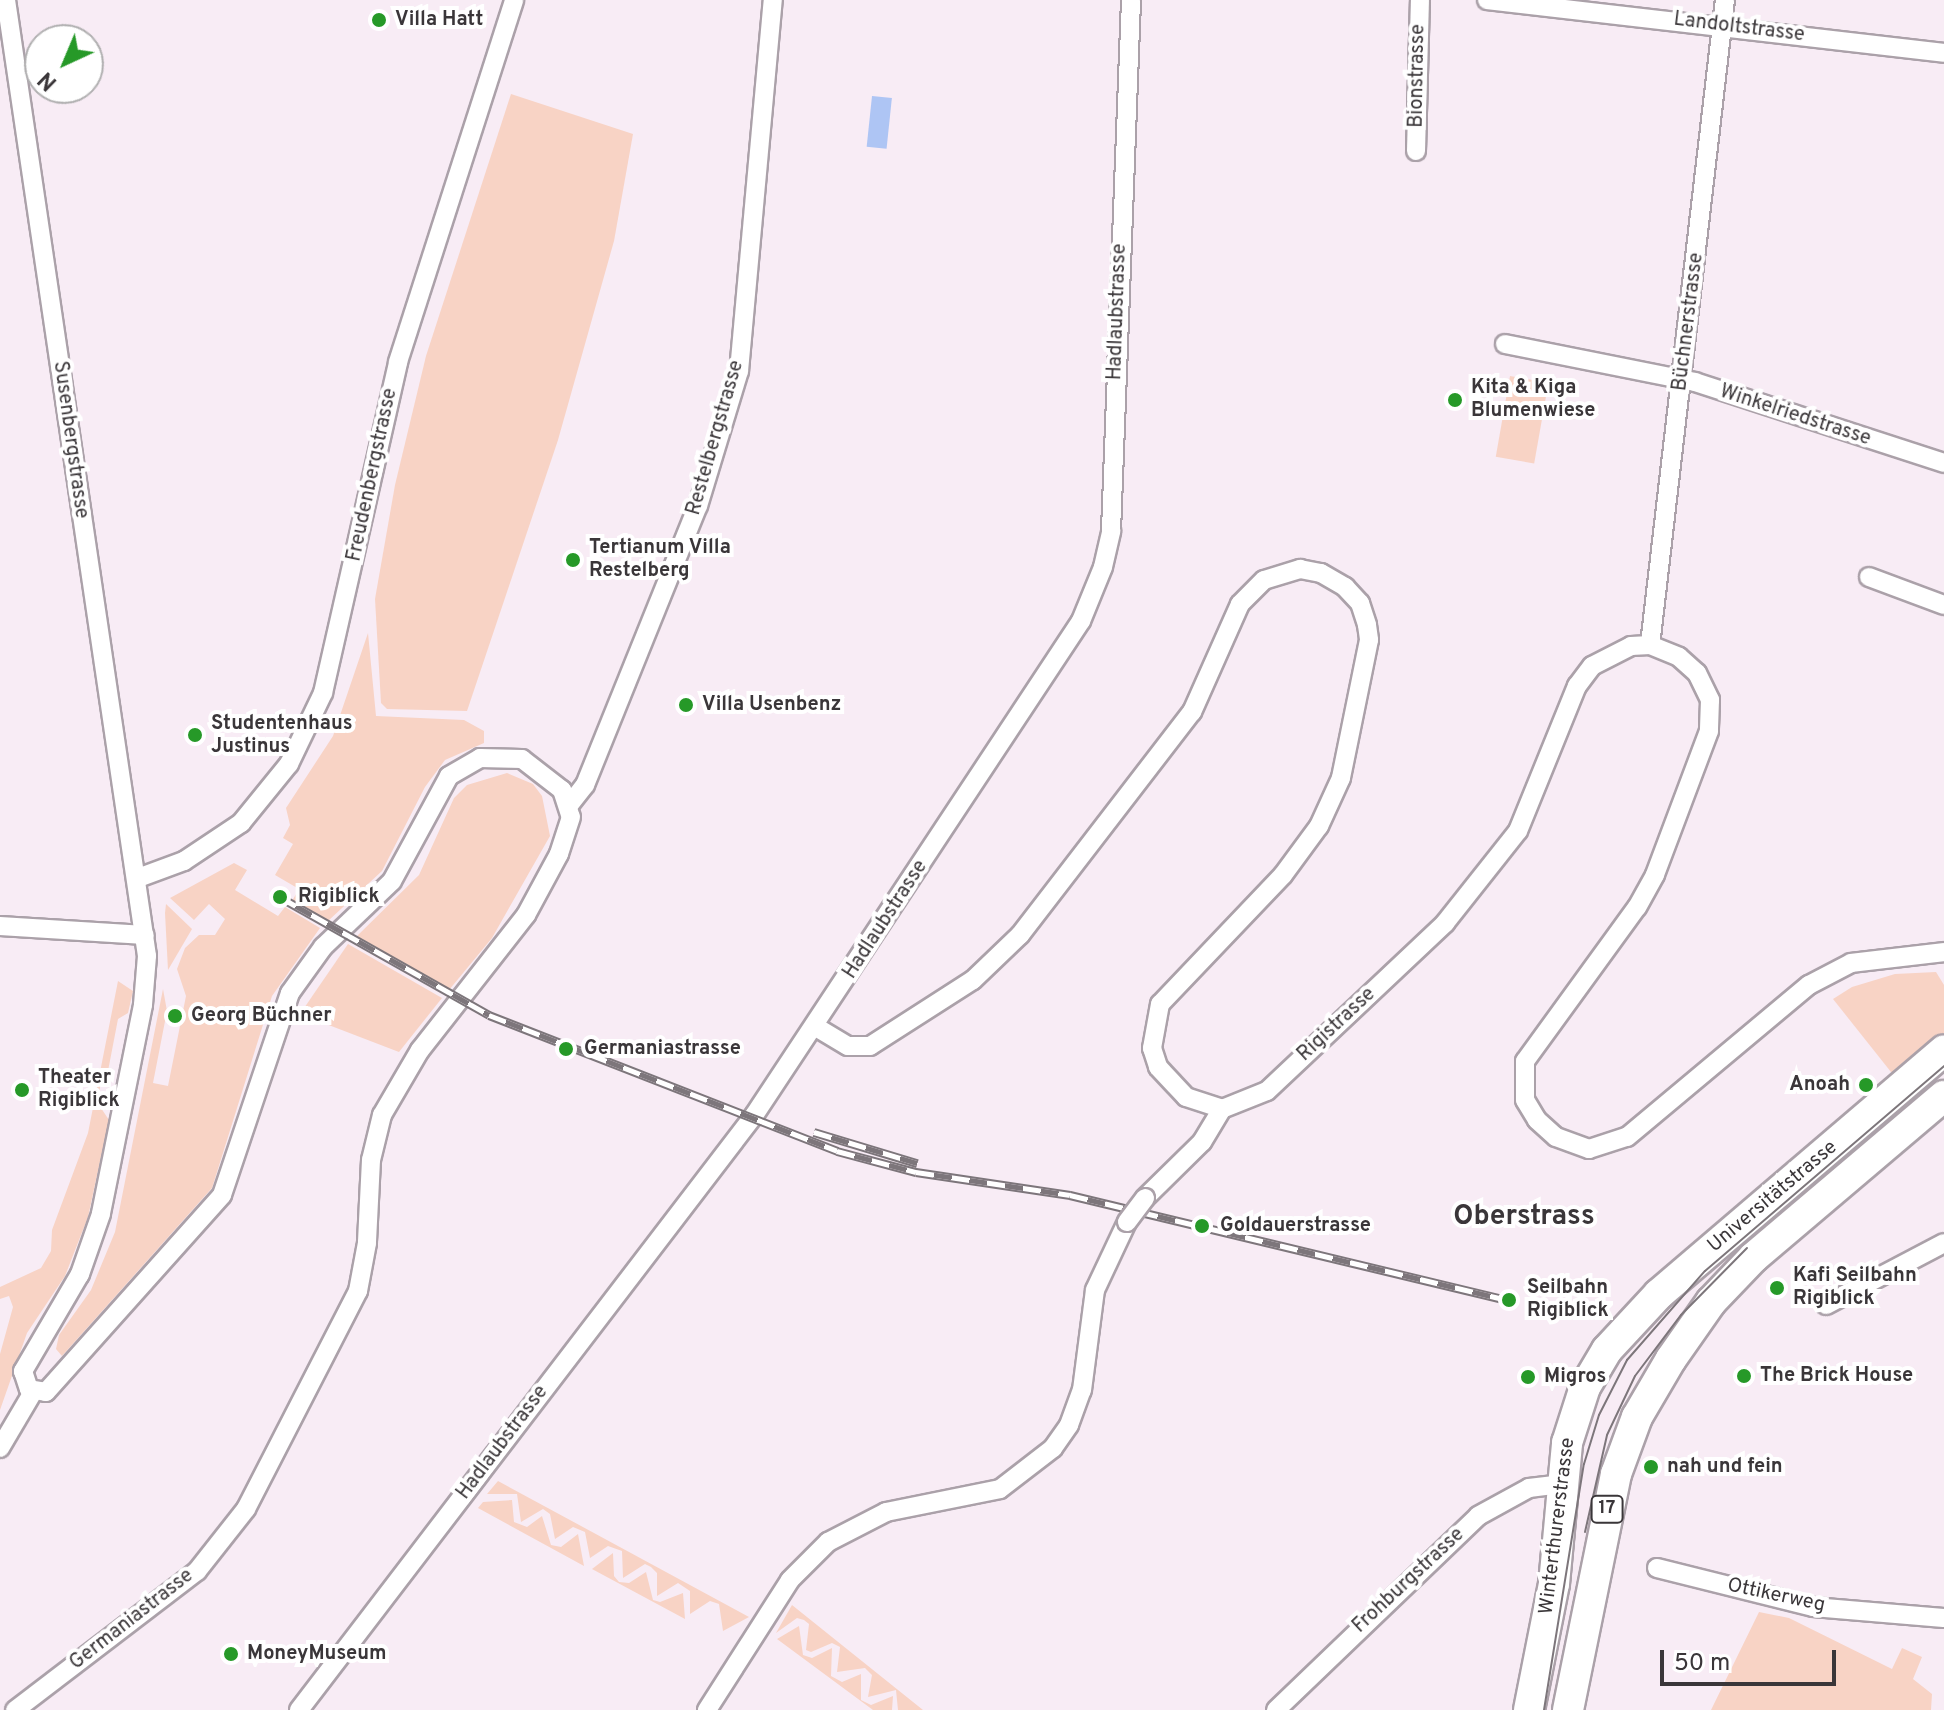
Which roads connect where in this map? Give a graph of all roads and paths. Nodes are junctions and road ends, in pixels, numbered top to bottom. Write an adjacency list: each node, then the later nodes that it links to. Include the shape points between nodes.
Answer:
1 (6, 0): 18 (street, Susenbergstrasse, via 118,781)
2 (514, 0): 18 (street, Freudenbergstrasse, via 398,362 323,693 289,764 241,823 184,861)
3 (773, 0): 17 (street, Restelbergstrasse, via 739,371 698,506 589,775)
4 (1131, 0): 22 (street, Hadlaubstrasse, via 1112,514 1103,567 1081,621)
5 (1420, 0): 10 (street, Bionstrasse)
6 (1487, 0): 8 (street, Landoltstrasse)
7 (1725, 0): 8 (street, Büchnerstrasse)
8 (1723, 25): 9 (street, Landoltstrasse); 12 (street, Büchnerstrasse)
9 (1944, 53)
10 (1416, 151)
11 (1505, 344): 12 (street, Winkelriedstrasse)
12 (1682, 379): 13 (street, Winkelriedstrasse); 16 (street, Büchnerstrasse)
13 (1944, 463)
14 (1869, 577): 15 (street)
15 (1944, 605)
16 (1650, 645): 21 (street, via 1679,657 1697,673 1710,700 1709,731 1655,875 1525,1061 1525,1100 1537,1120 1556,1137 1589,1149 1627,1137 1809,985 1851,963); 25 (street, Rigistrasse, via 1612,653 1577,686 1518,831 1445,923 1267,1091)
17 (570, 804): 30 (street, via 541,769 511,756 480,758 449,776 392,881 323,947 290,993 222,1195 70,1367 46,1392); 35 (street, Germaniastrasse, via 559,854 526,915 420,1050 382,1115 371,1160 367,1243 358,1291 246,1509 197,1571)
18 (138, 878): 20 (street)
19 (0, 926): 20 (street)
20 (145, 935): 30 (street, via 143,1005 101,1214 80,1274 23,1371)
21 (1944, 952)
22 (816, 1027): 25 (street, via 848,1046 870,1046 973,980 1020,935 1192,712 1240,604 1264,580 1307,570 1345,587 1360,603 1367,625 1369,640 1341,778 1301,852 1160,1004 1153,1028 1152,1048 1171,1084 1186,1097); 36 (street, Hadlaubstrasse)
23 (1944, 1051): 29 (main road, Universitätstrasse / 17, via 1659,1294)
24 (1944, 1096): 28 (main road, Universitätstrasse / 17, via 1754,1257)
25 (1222, 1109): 37 (street, bridge, via 1202,1142 1145,1198 1114,1243 1089,1314 1082,1390 1069,1425 1039,1465 1000,1489 886,1512 828,1542 790,1580)
26 (1944, 1243): 27 (street)
27 (1826, 1305)
28 (1694, 1325): 40 (main road, Winterthurerstrasse / 17, via 1651,1393 1623,1452)
29 (1607, 1350): 32 (main road, Winterthurerstrasse / 17, via 1575,1413)
30 (33, 1392): 31 (street)
31 (0, 1448)
32 (1561, 1484): 38 (street, Frohburgstrasse, via 1549,1482 1507,1498 1478,1516); 39 (main road, Winterthurerstrasse / 17, via 1554,1584)
33 (1657, 1568): 34 (street, Ottikerweg, via 1810,1606)
34 (1944, 1618)
35 (15, 1710)
36 (299, 1710)
37 (707, 1710)
38 (1276, 1710)
39 (1529, 1710)
40 (1568, 1710)

